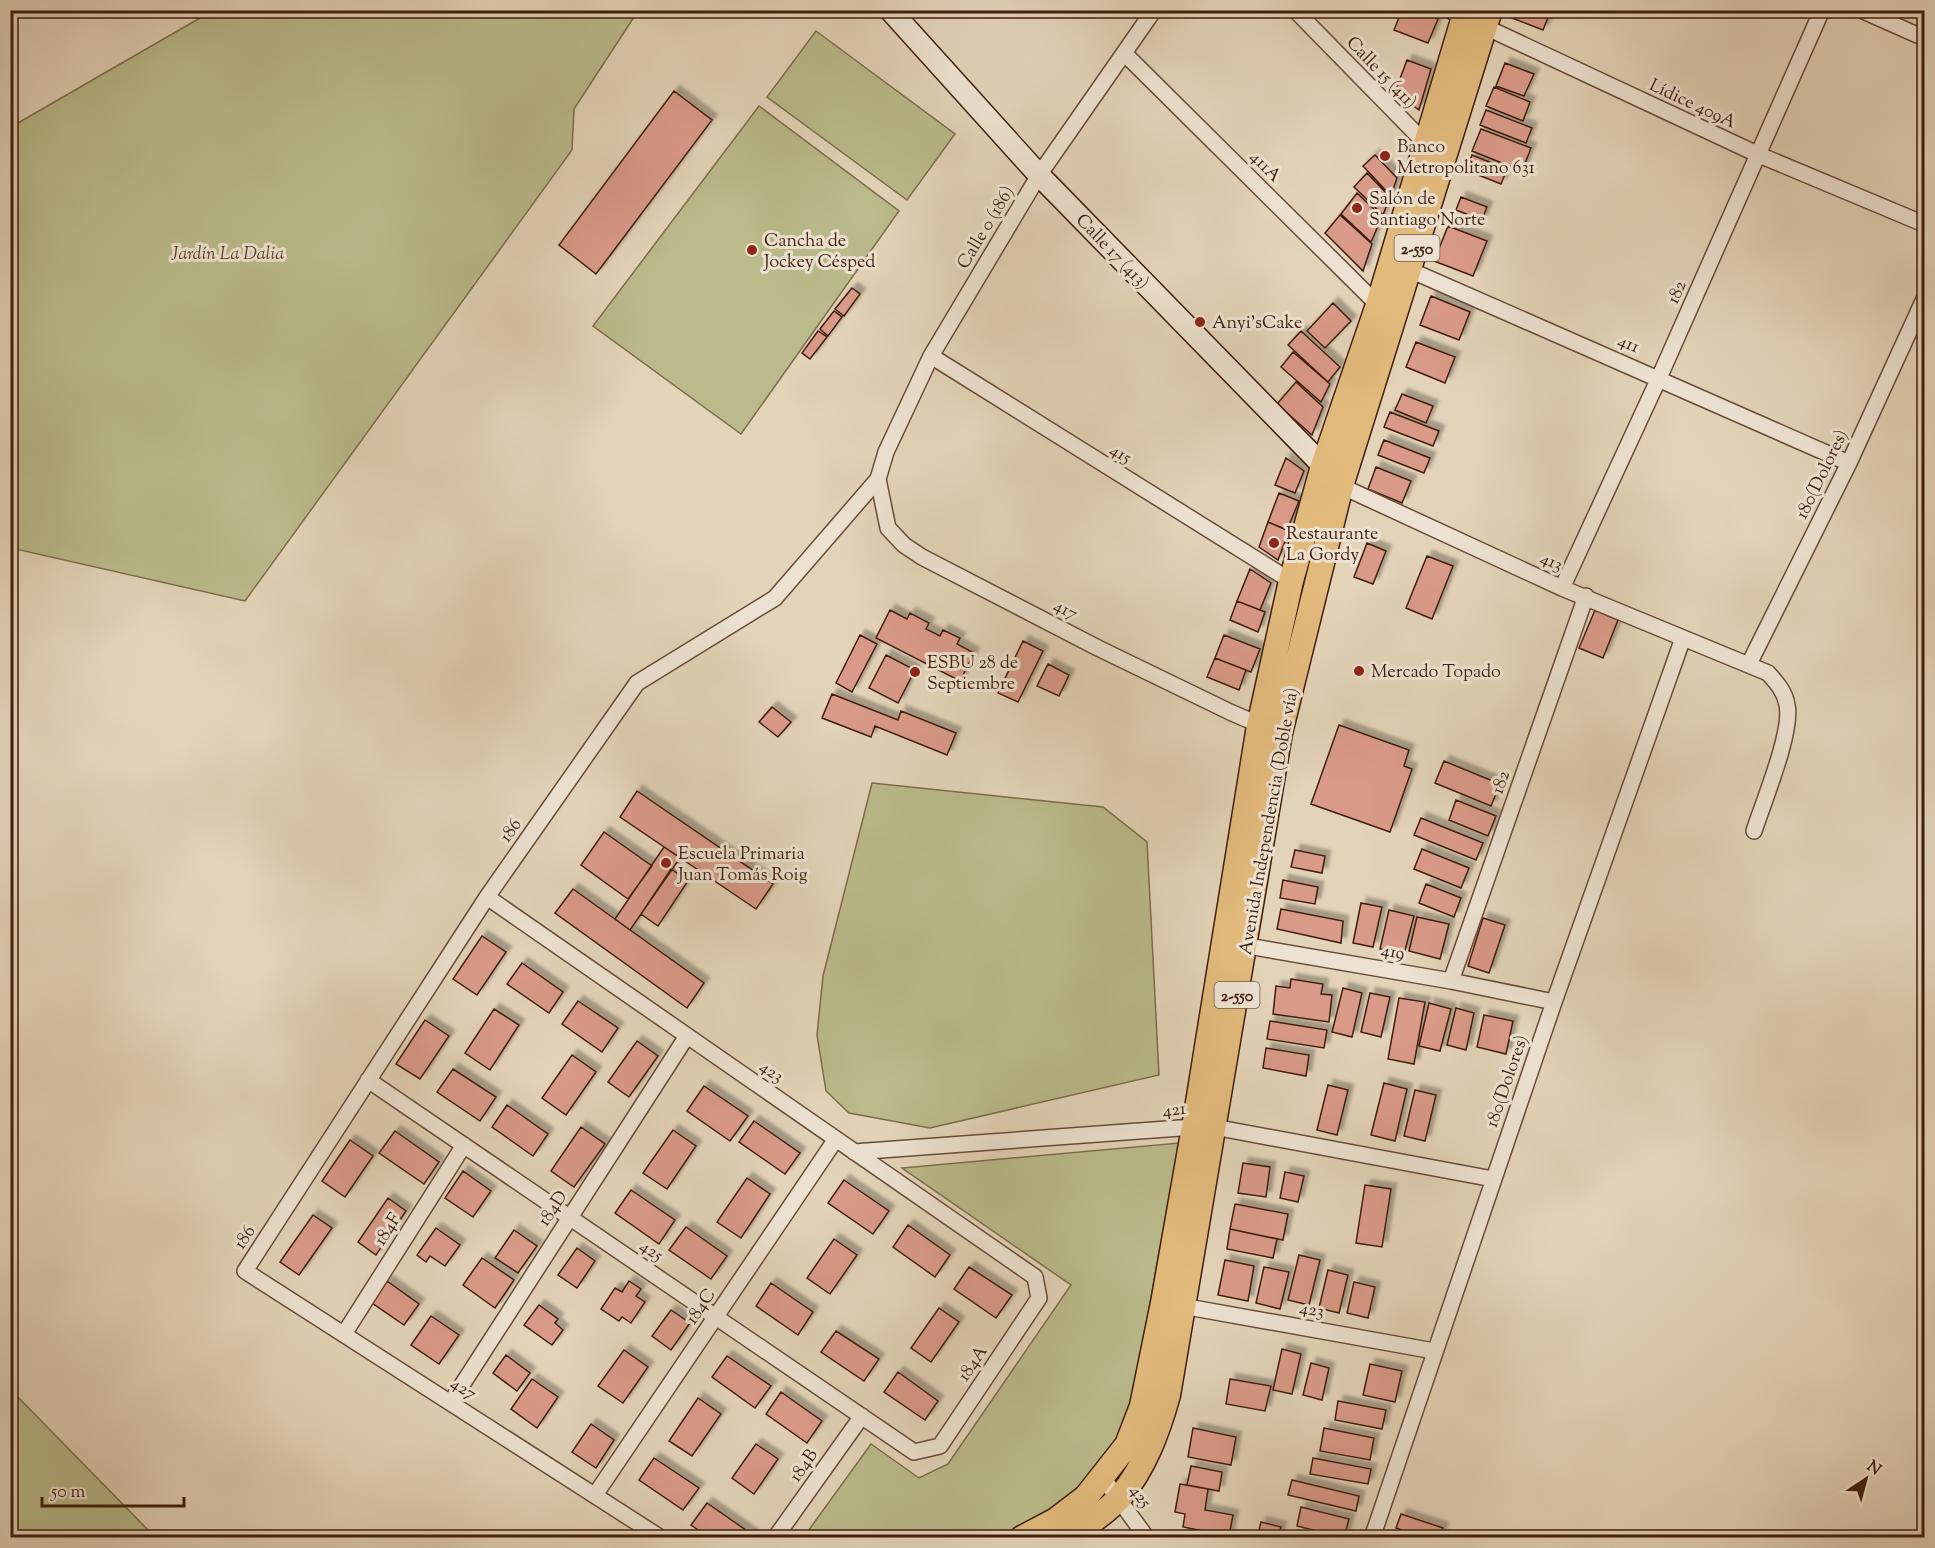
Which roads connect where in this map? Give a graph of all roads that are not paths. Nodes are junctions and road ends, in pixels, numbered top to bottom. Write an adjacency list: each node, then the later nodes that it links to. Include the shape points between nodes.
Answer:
1 (890, 10): 11 (main road, Calle 17 (413))
2 (1154, 10): 8 (street, Calle 0 (186))
3 (1295, 10): 9 (street, Calle 15 (411))
4 (1822, 10): 10 (street, 182)
5 (1861, 10): 7 (street)
6 (1470, 15): 9 (main road, Avenida Independencia (Doble vía) / 2-550); 10 (street, Lídice 409A)
7 (1924, 38)
8 (1125, 54): 11 (street, Calle 0 (186)); 15 (street, 411A)
9 (1436, 149): 13 (main road, Avenida Independencia (Doble vía) / 2-550)
10 (1757, 154): 12 (street, Lídice 409A); 17 (street, 182)
11 (1039, 175): 16 (street, Calle 0 (186)); 19 (main road, Calle 17 (413))
12 (1924, 225)
13 (1401, 266): 15 (main road, Avenida Independencia (Doble vía) / 2-550); 17 (street, 411); 21 (main road, Avenida Independencia (Doble vía) / 2-550)
14 (1924, 299): 18 (street, 180(Dolores))
15 (1378, 305): 19 (main road, Avenida Independencia (Doble vía) / 2-550)
16 (931, 356): 20 (street, Calle 0 (186), via 886,452); 22 (street, 415)
17 (1659, 378): 18 (street, 411); 23 (street, 182)
18 (1849, 463): 26 (street, 180(Dolores))
19 (1323, 466): 21 (main road, Calle 17 (413)); 22 (main road, Avenida Independencia (Doble vía) / 2-550)
20 (878, 479): 27 (street, 417, via 888,528 922,557 1098,648); 29 (street, 186, via 775,598 637,682)
21 (1341, 486): 23 (street, 413); 27 (main road, Avenida Independencia (Doble vía) / 2-550)
22 (1291, 581): 27 (main road, Avenida Independencia (Doble vía) / 2-550)
23 (1563, 588): 24 (street, 413)
24 (1586, 596): 25 (street, 413); 31 (street, 182)
25 (1683, 638): 26 (street, 413); 32 (street, 180(Dolores))
26 (1749, 664): 28 (street, 413, via 1768,673 1783,690 1788,707 1787,730)
27 (1269, 729): 30 (main road, Avenida Independencia (Doble vía) / 2-550)
28 (1754, 831)
29 (487, 897): 33 (street, 423); 34 (street, 186)
30 (1235, 943): 31 (street, 419); 35 (main road, Avenida Independencia (Doble vía) / 2-550)
31 (1451, 981): 32 (street, 419)
32 (1554, 1002): 39 (street, 180(Dolores))
33 (687, 1036): 36 (street, 423); 40 (street, 184D)
34 (368, 1080): 37 (street, 425); 41 (street, 186)
35 (1204, 1127): 38 (street, 421); 39 (street, 421); 43 (main road, Avenida Independencia (Doble vía) / 2-550); 50 (main road, Avenida Independencia (Doble vía) / 2-550, via 1142,1406 1127,1445)
36 (836, 1139): 38 (street, 423); 44 (street, 184C)
37 (464, 1145): 40 (street, 425); 45 (street, 184F)
38 (854, 1152): 42 (street, 423)
39 (1493, 1179): 46 (street, 180(Dolores))
40 (570, 1217): 44 (street, 425); 47 (street, 184D)
41 (246, 1271): 45 (street, 427)
42 (1035, 1277): 49 (street, 184A, via 1039,1298 940,1446)
43 (1182, 1306): 46 (street, 423); 52 (main road, Avenida Independencia (Doble vía) / 2-550, via 1160,1422 1138,1472)
44 (716, 1317): 48 (street, 425); 51 (street, 184C)
45 (344, 1334): 47 (street, 427)
46 (1434, 1351): 58 (street, 180(Dolores))
47 (451, 1402): 51 (street, 427)
48 (862, 1416): 49 (street, 425); 54 (street, 184B)
49 (914, 1452)
50 (1103, 1478): 52 (street, 425); 55 (main road, 2-550, via 1056,1520)
51 (595, 1495): 53 (street, 427)
52 (1119, 1498): 56 (main road, 2-550); 57 (street, 425)
53 (661, 1538)
54 (775, 1538)
55 (1023, 1538)
56 (1068, 1538)
57 (1147, 1538)
58 (1372, 1538)

